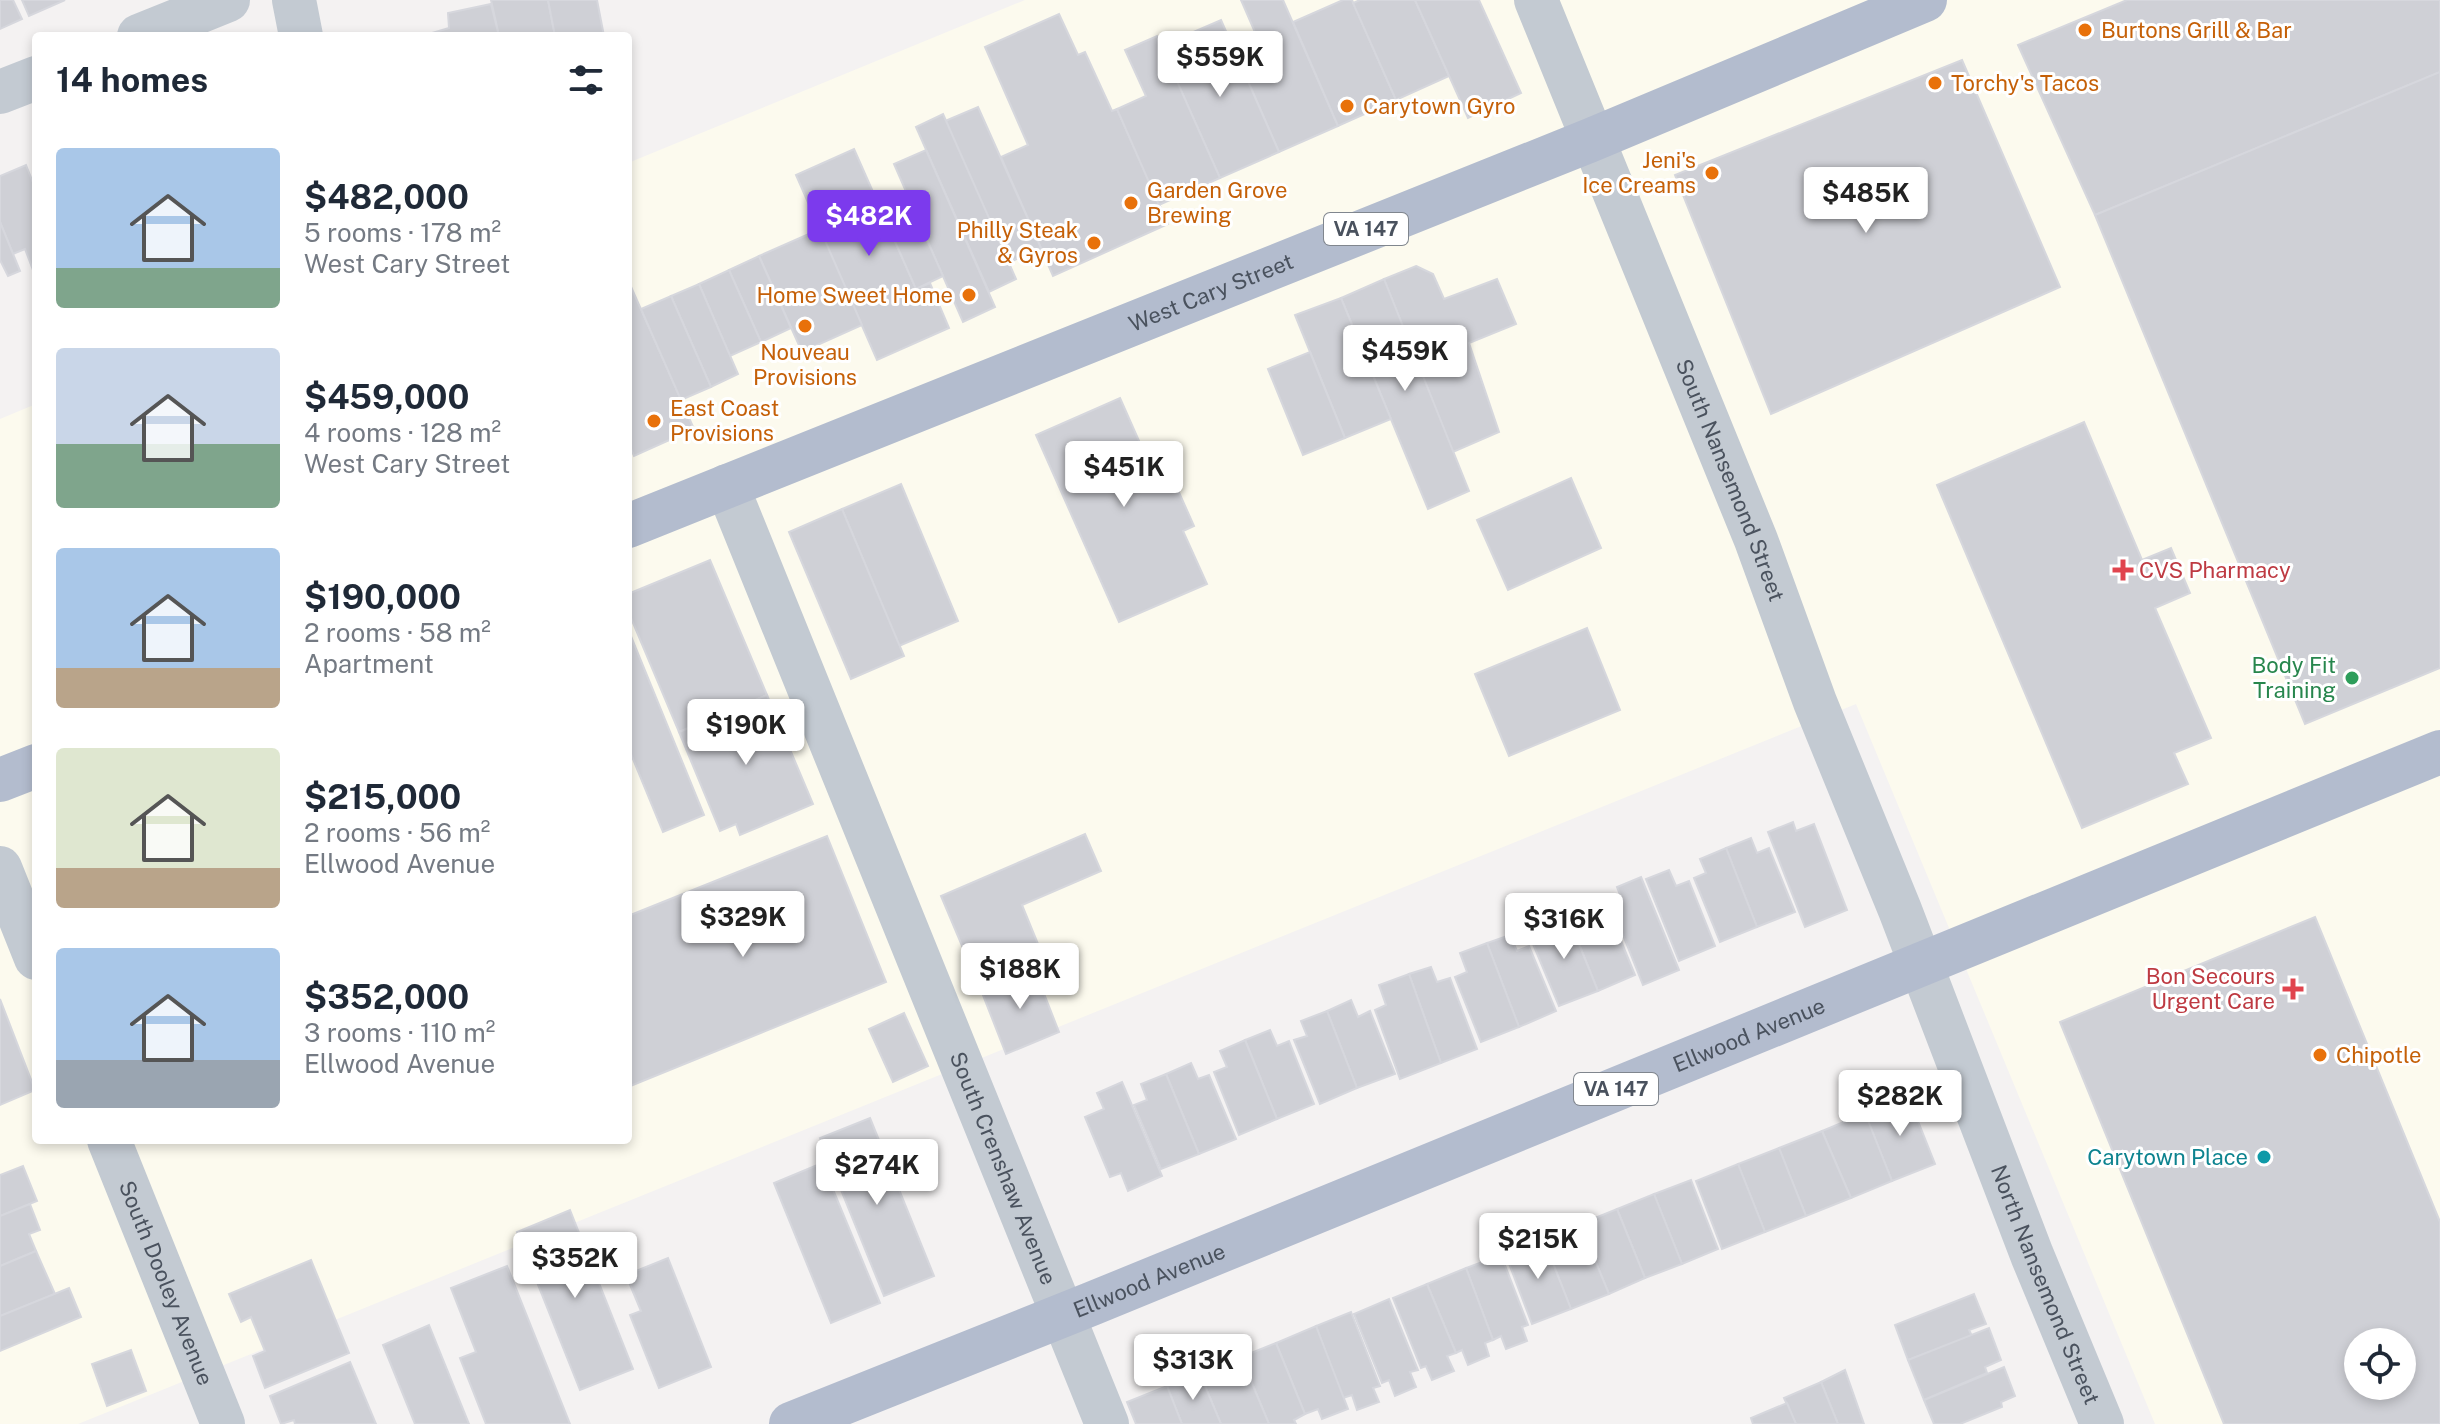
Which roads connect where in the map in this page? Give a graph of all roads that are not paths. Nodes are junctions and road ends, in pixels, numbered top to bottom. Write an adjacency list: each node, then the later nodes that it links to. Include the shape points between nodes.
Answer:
1 (228, 0): 5 (street)
2 (294, 0): 6 (street)
3 (1536, 0): 9 (street, South Nansemond Street)
4 (1925, 0): 9 (main road, West Cary Street / VA 147)
5 (149, 32)
6 (300, 32)
7 (32, 80): 8 (street)
8 (0, 92)
9 (1591, 140): 10 (main road, West Cary Street / VA 147); 17 (street, South Nansemond Street, via 1756,540)
10 (727, 486): 11 (main road, West Cary Street / VA 147); 19 (street, South Crenshaw Avenue)
11 (632, 524)
12 (2440, 752): 17 (main road, Ellwood Avenue / VA 147)
13 (32, 768): 14 (main road)
14 (0, 780)
15 (0, 868): 16 (street)
16 (32, 948)
17 (1921, 964): 19 (main road, Ellwood Avenue / VA 147); 23 (street, North Nansemond Street)
18 (111, 1144): 20 (street, South Dooley Avenue)
19 (1064, 1315): 21 (main road, Ellwood Avenue / VA 147); 22 (street, South Crenshaw Avenue)
20 (223, 1424)
21 (791, 1424)
22 (1107, 1424)
23 (2102, 1424)

